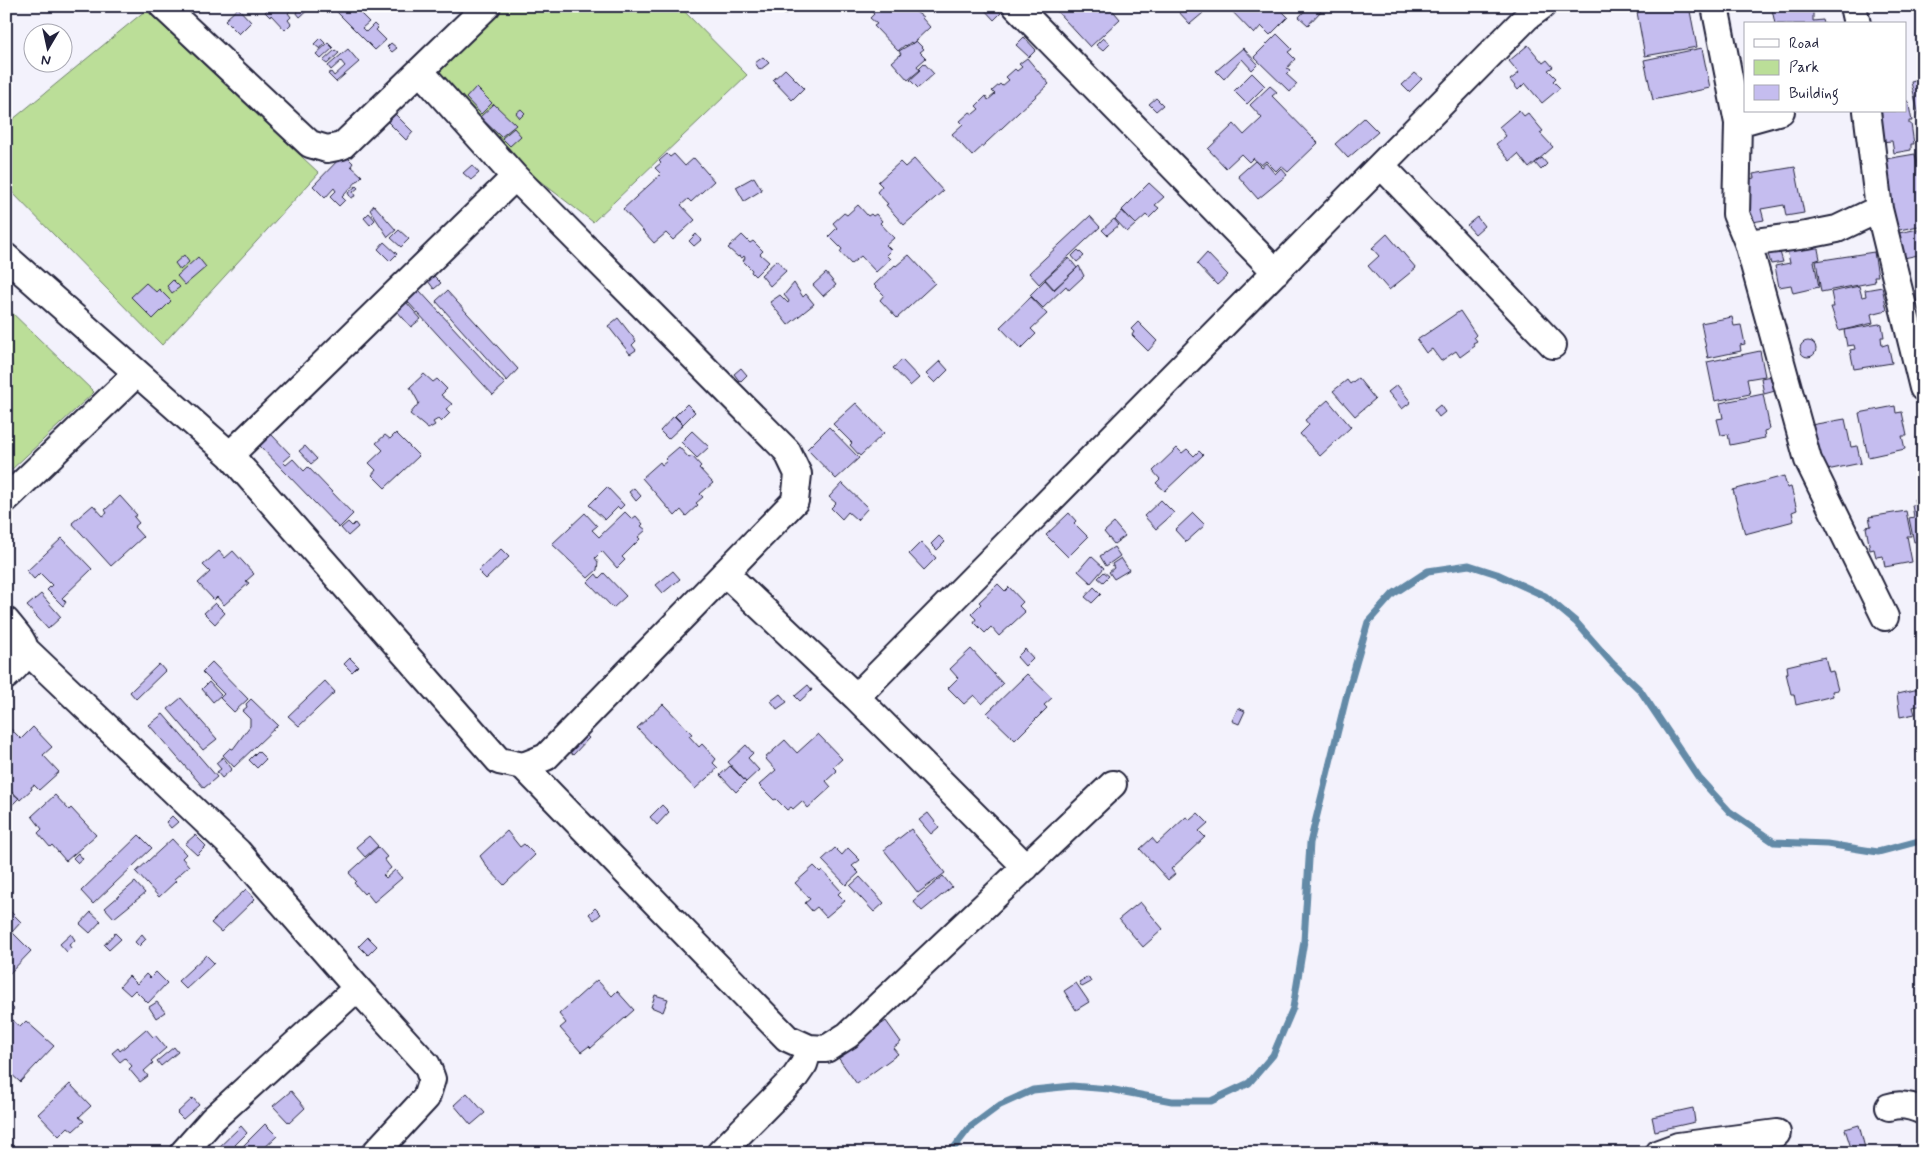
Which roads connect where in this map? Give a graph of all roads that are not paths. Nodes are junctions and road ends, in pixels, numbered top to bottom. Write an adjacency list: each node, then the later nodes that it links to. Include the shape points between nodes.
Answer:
1 (163, 6): 8 (street, via 310,144 326,149 342,146)
2 (486, 6): 8 (street)
3 (1016, 6): 17 (street)
4 (1715, 6): 11 (street)
5 (1854, 6): 7 (street)
6 (1529, 10): 12 (street)
7 (1857, 22)
8 (420, 71): 13 (street)
9 (1777, 112): 11 (street)
10 (1867, 112): 14 (street)
11 (1738, 123): 15 (street, via 1736,214)
12 (1381, 165): 17 (street); 18 (street)
13 (515, 177): 21 (street); 23 (street, via 787,452 798,474 794,501)
14 (1878, 208): 15 (street, via 1836,229); 20 (street)
15 (1748, 243): 24 (street, via 1808,460)
16 (6, 257): 19 (street)
17 (1276, 272): 28 (street)
18 (1553, 345)
19 (137, 373): 21 (street); 22 (street)
20 (1923, 388)
21 (230, 455): 29 (street, via 499,761)
22 (6, 499)
23 (725, 573): 28 (street); 29 (street, via 546,757)
24 (1885, 617)
25 (6, 621): 26 (street)
26 (26, 650): 27 (street, via 22,661); 32 (street, via 238,852)
27 (6, 676)
28 (856, 697): 31 (street)
29 (523, 766): 33 (street, via 787,1038)
30 (1113, 784): 31 (street)
31 (1026, 867): 33 (street, via 848,1035 826,1049)
32 (357, 988): 37 (street, via 213,1120); 38 (street, via 427,1065 432,1079 426,1098)
33 (809, 1048): 39 (street, via 795,1077)
34 (1889, 1107): 35 (street, via 1896,1104)
35 (1923, 1111)
36 (1777, 1133): 40 (street, via 1678,1146)
37 (183, 1153)
38 (374, 1153)
39 (720, 1153)
40 (1659, 1153)

